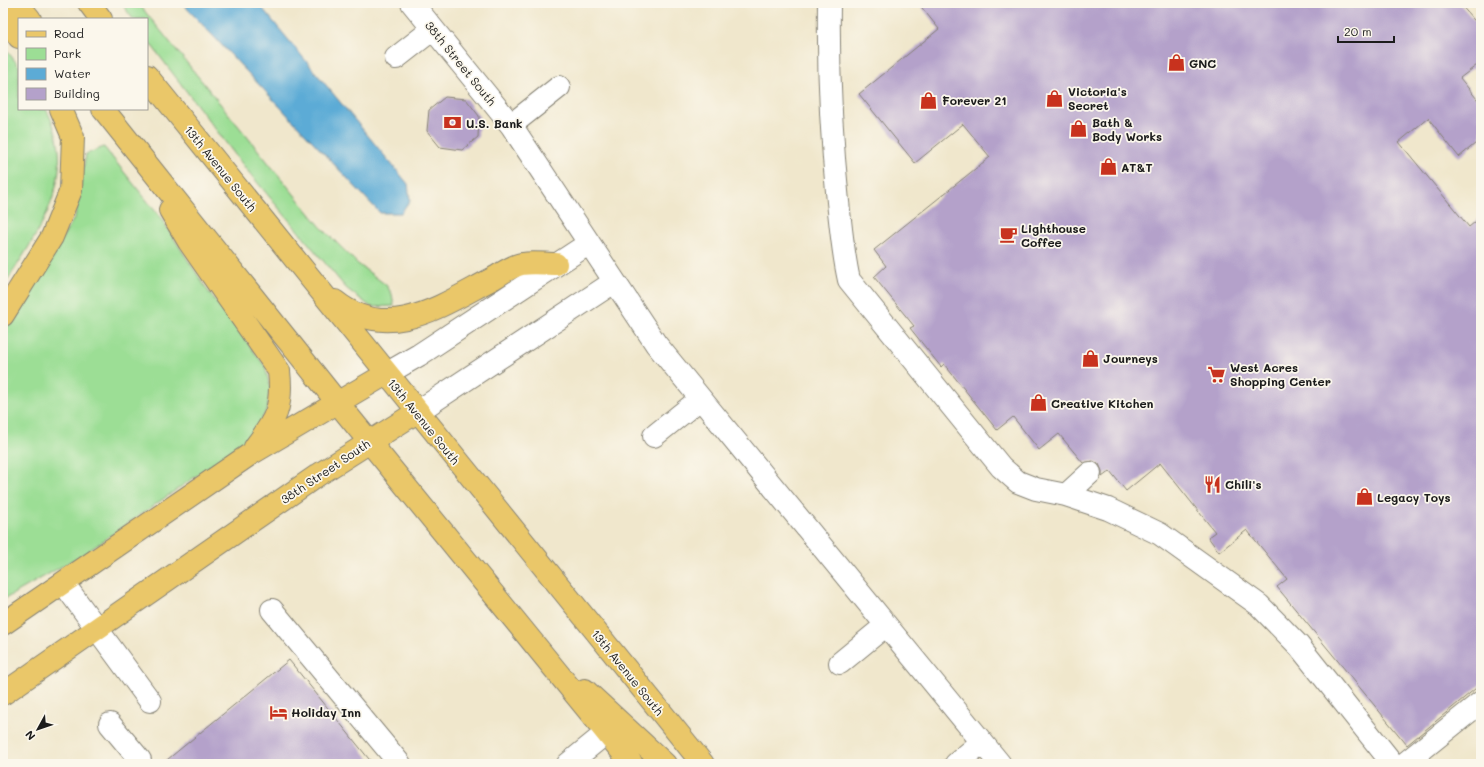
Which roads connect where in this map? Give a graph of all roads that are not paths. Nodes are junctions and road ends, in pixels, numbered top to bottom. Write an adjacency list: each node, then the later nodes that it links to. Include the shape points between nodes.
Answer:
1 (17, 3): 6 (main road)
2 (89, 3): 7 (main road)
3 (412, 3): 8 (street, 38th Street South)
4 (829, 3): 30 (street, via 832,148 844,260 849,280 1001,467 1018,482 1036,489)
5 (3, 12): 9 (main road)
6 (29, 18)
7 (100, 18)
8 (433, 29): 10 (street); 15 (street, 38th Street South)
9 (18, 35)
10 (396, 58)
11 (148, 77): 20 (main road, 13th Avenue South)
12 (559, 87): 15 (street)
13 (61, 110): 21 (main road, via 73,138 71,190 52,237)
14 (104, 110): 16 (main road)
15 (511, 125): 17 (street, 38th Street South)
16 (127, 139): 24 (main road); 28 (main road, via 189,242 279,371 281,391 278,412)
17 (588, 244): 18 (street); 19 (street, 38th Street South)
18 (556, 264): 20 (main road, via 522,264 435,308 416,316 391,320 364,318 346,310); 22 (street)
19 (614, 282): 23 (street, via 656,344); 25 (street, 38th Street South)
20 (315, 285): 22 (main road, 13th Avenue South)
21 (3, 316)
22 (386, 374): 24 (main road); 25 (main road, 13th Avenue South)
23 (700, 399): 26 (street); 34 (street)
24 (337, 402): 27 (main road); 28 (main road)
25 (417, 412): 27 (main road, 38th Street South); 49 (main road, 13th Avenue South)
26 (654, 436)
27 (369, 442): 35 (main road, 38th Street South, via 318,474); 36 (main road)
28 (250, 454): 31 (main road)
29 (1090, 473): 30 (street)
30 (1066, 495): 52 (street, via 1108,509 1160,534 1259,605 1299,646)
31 (64, 584): 33 (main road); 35 (street)
32 (272, 610): 45 (street)
33 (3, 624)
34 (885, 626): 37 (street); 43 (street)
35 (97, 629): 38 (main road, 38th Street South); 39 (street)
36 (537, 647): 42 (main road); 48 (main road)
37 (840, 664)
38 (3, 694)
39 (150, 700)
40 (1481, 702): 53 (street)
41 (110, 724): 44 (street)
42 (606, 733): 46 (street); 47 (main road)
43 (982, 742): 50 (street); 51 (street)
44 (140, 760)
45 (400, 764)
46 (568, 764)
47 (632, 764)
48 (665, 764)
49 (703, 764)
50 (956, 764)
51 (999, 764)
52 (1393, 764)
53 (1404, 764)

